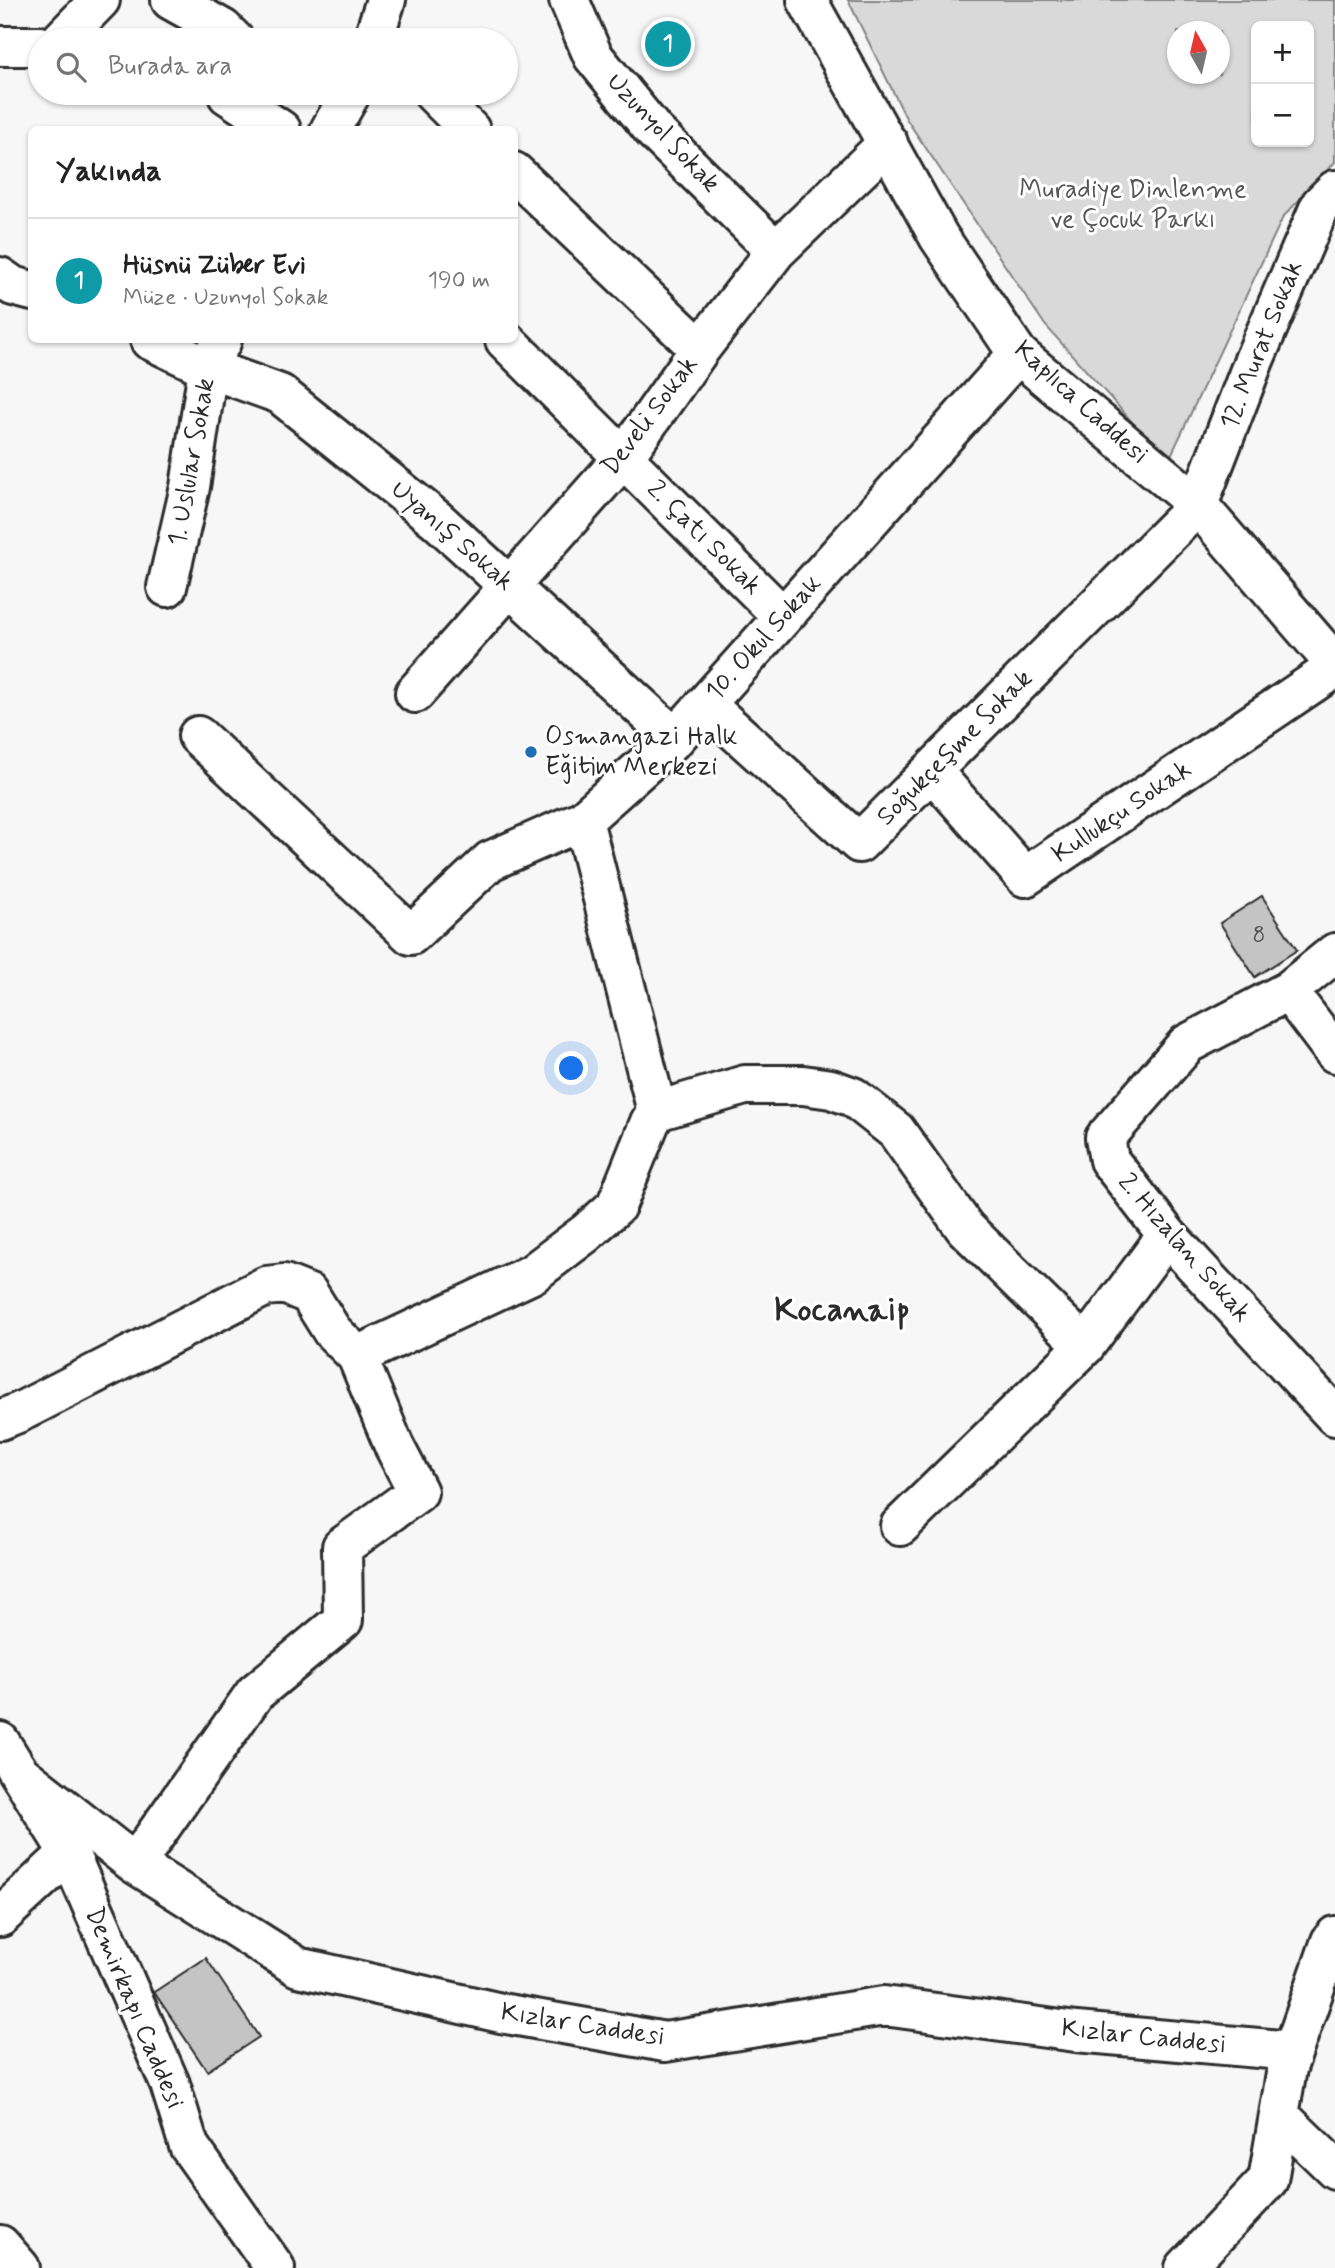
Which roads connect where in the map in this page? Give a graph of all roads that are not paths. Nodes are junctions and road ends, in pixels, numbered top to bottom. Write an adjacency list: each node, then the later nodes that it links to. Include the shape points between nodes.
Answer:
1 (100, 0): 6 (street)
2 (172, 0): 7 (street)
3 (386, 0): 8 (street)
4 (569, 0): 20 (street, Uzunyol Sokak, via 593,56 654,131)
5 (807, 0): 17 (street, Kaplıca Caddesi)
6 (73, 28)
7 (221, 28)
8 (377, 28)
9 (0, 46): 10 (street)
10 (28, 46)
11 (243, 105): 14 (street)
12 (344, 105): 15 (street)
13 (445, 105): 16 (street)
14 (275, 126)
15 (332, 126)
16 (466, 126)
17 (888, 143): 20 (street, Develi Sokak); 27 (street, Kaplıca Caddesi, via 939,237)
18 (518, 176): 25 (street)
19 (1335, 190): 29 (street, 12. Murat Sokak, via 1321,205)
20 (776, 251): 25 (street, Develi Sokak)
21 (0, 277): 22 (street)
22 (28, 290)
23 (164, 343): 26 (street, Uyanış Sokak)
24 (508, 343): 28 (street, 2. Çatı Sokak)
25 (700, 349): 28 (street, Develi Sokak)
26 (215, 354): 30 (street, Uyanış Sokak, via 280,394 438,520); 31 (street, 1. Uslular Sokak)
27 (1018, 354): 29 (street, Kaplıca Caddesi); 32 (street, 10. Okul Sokak)
28 (624, 457): 30 (street, Develi Sokak); 32 (street, 2. Çatı Sokak)
29 (1198, 505): 33 (street, Kaplıca Caddesi); 38 (street, Soğukçeşme Sokak)
30 (509, 585): 34 (street, Develi Sokak); 37 (street, Uyanış Sokak)
31 (167, 587)
32 (783, 617): 35 (street, 10. Okul Sokak)
33 (1335, 666): 38 (street, Kullukçu Sokak, via 1025,877)
34 (415, 693)
35 (705, 704): 37 (street, 10. Okul Sokak); 38 (street, Soğukçeşme Sokak, via 859,843)
36 (198, 736): 39 (street, 10. Okul Sokak, via 411,935 490,861)
37 (674, 738): 39 (street, 10. Okul Sokak)
38 (932, 771)
39 (583, 820): 43 (street)
40 (1335, 953): 41 (street, 2. Hızalan Sokak)
41 (1288, 991): 42 (street); 44 (street, 2. Hızalan Sokak, via 1187,1044 1105,1138 1109,1160)
42 (1335, 1053)
43 (657, 1111): 45 (street, via 746,1085 803,1085 853,1097 896,1131 965,1228); 46 (street, via 616,1206 586,1233 532,1274)
44 (1167, 1235): 45 (street); 47 (street, 2. Hızalan Sokak)
45 (1085, 1346): 49 (street)
46 (357, 1356): 48 (street, via 332,1331 309,1294 284,1284 266,1286); 52 (street, via 418,1492 342,1547 343,1620 254,1693)
47 (1335, 1416)
48 (0, 1420)
49 (900, 1526)
50 (9, 1757): 51 (street, Demirkapı Caddesi); 52 (street, Kızlar Caddesi)
51 (69, 1853): 53 (street); 60 (street, Demirkapı Caddesi, via 170,2084 189,2146)
52 (135, 1864): 55 (street, Kızlar Caddesi, via 298,1967 501,2013 665,2042 884,2006 1076,2032)
53 (0, 1917)
54 (1335, 1936): 55 (street)
55 (1293, 2051): 56 (street)
56 (1279, 2115): 57 (street); 61 (street, via 1268,2179)
57 (1335, 2169)
58 (0, 2245): 59 (street)
59 (20, 2268)
60 (275, 2268)
61 (1185, 2268)

